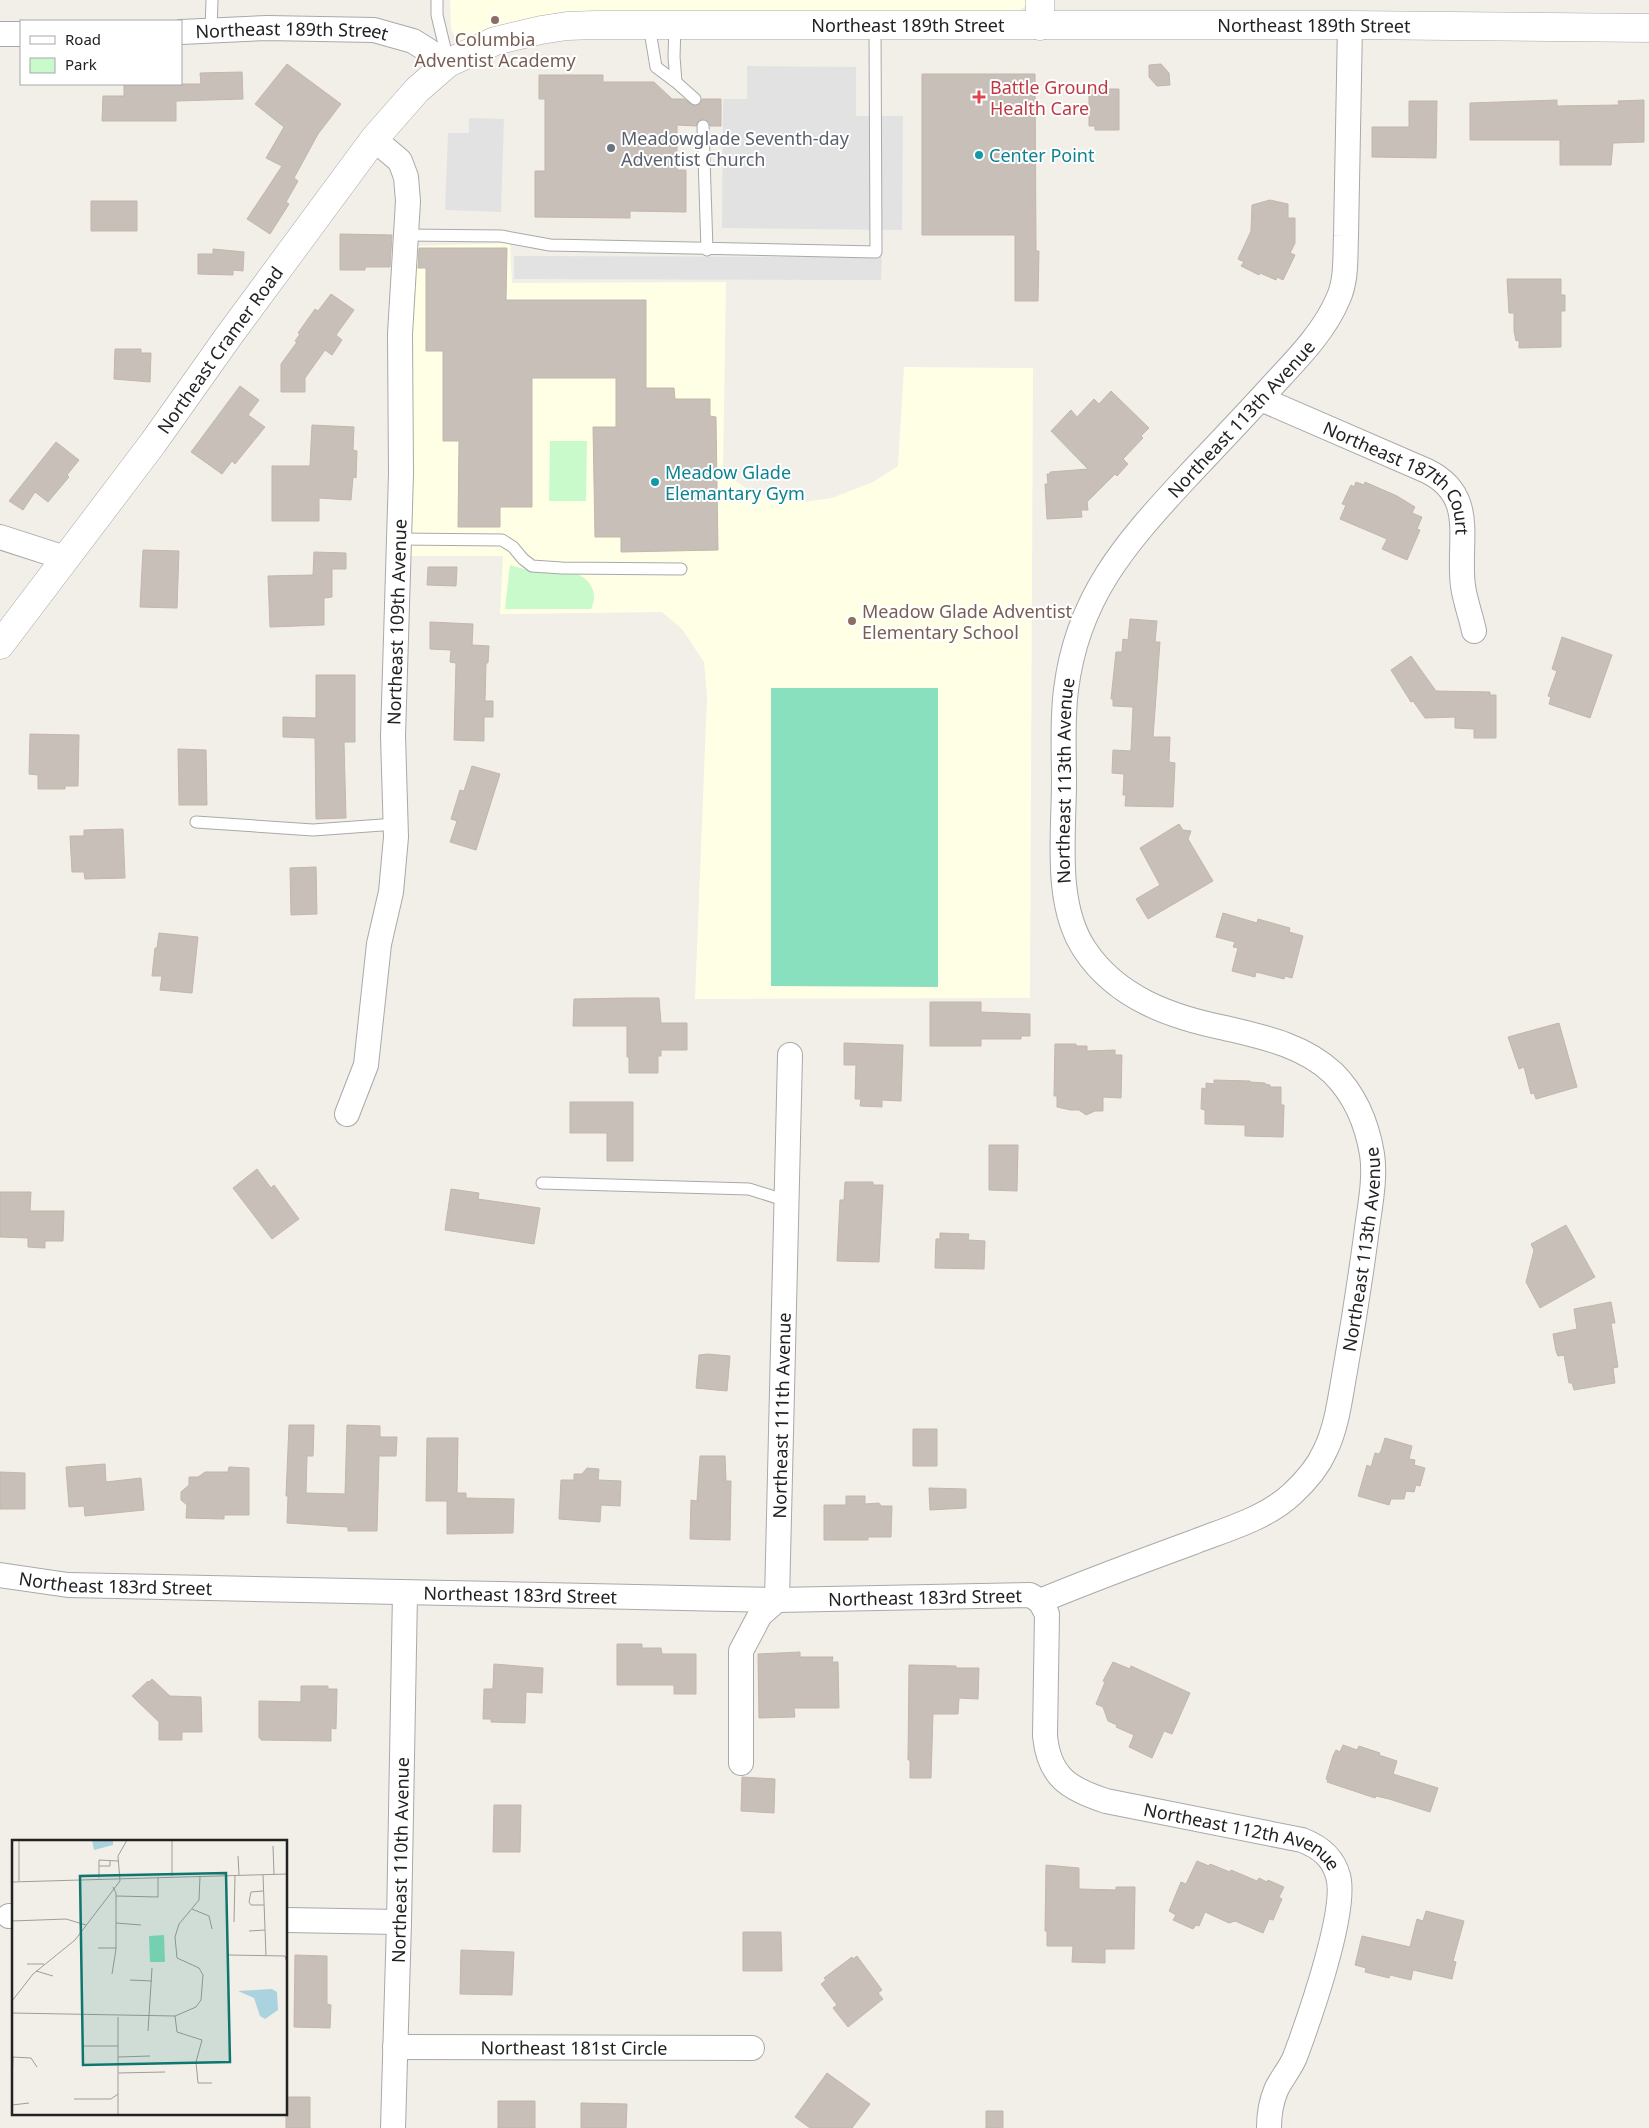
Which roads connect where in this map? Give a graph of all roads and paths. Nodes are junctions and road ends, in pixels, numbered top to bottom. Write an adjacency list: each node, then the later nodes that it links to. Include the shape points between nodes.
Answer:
1 (212, 0): 8 (lane)
2 (437, 0): 12 (lane, via 437,15)
3 (1040, 13): 5 (street, Northeast 189th Street); 6 (street, Northeast 189th Street)
4 (662, 25): 5 (street, Northeast 189th Street); 12 (street, Northeast 189th Street, via 567,26 541,30 495,41); 13 (lane, via 674,57); 13 (lane, via 656,67)
5 (875, 25): 18 (lane, via 876,252)
6 (1350, 25): 7 (street, Northeast 189th Street); 19 (street, Northeast 113th Avenue, via 1345,267 1340,296 1319,331)
7 (1649, 28)
8 (211, 30): 9 (street, Northeast 189th Street); 12 (street, Northeast 189th Street, via 374,30 413,41)
9 (182, 32)
10 (0, 34): 11 (street)
11 (20, 34)
12 (448, 63): 16 (street, Northeast Cramer Road, via 417,90)
13 (676, 82): 14 (lane)
14 (695, 99)
15 (703, 126): 18 (lane)
16 (374, 139): 17 (street, Northeast 109th Avenue, via 400,161 406,177); 22 (street, Northeast Cramer Road, via 154,442)
17 (406, 235): 18 (lane, via 501,236 550,245); 21 (street, Northeast 109th Avenue, via 400,334)
18 (707, 250)
19 (1261, 399): 24 (street, Northeast 187th Court, via 1427,471 1447,483 1461,509 1463,586); 35 (street, Northeast 113th Avenue, via 1132,538 1110,567 1082,623 1069,668 1064,708 1065,889 1075,934 1104,976 1131,995 1166,1012 1286,1044 1335,1076 1357,1105 1373,1159 1372,1181 1360,1282 1336,1418 1325,1452 1313,1471 1276,1506 1237,1525)
20 (0, 537): 22 (street)
21 (399, 539): 23 (lane, via 502,540 514,547 532,566); 27 (street, Northeast 109th Avenue, via 393,736)
22 (64, 558): 25 (street, Northeast Cramer Road)
23 (681, 569)
24 (1474, 631)
25 (0, 646)
26 (196, 822): 27 (lane, via 313,830)
27 (396, 824): 29 (street, Northeast 109th Avenue, via 391,892 379,944 366,1065)
28 (790, 1055): 31 (street, Northeast 111th Avenue)
29 (347, 1114)
30 (542, 1183): 31 (lane, via 749,1189)
31 (786, 1201): 34 (street, Northeast 111th Avenue)
32 (0, 1575): 33 (street, Northeast 183rd Street, via 68,1585)
33 (405, 1593): 34 (street, Northeast 183rd Street); 38 (street, Northeast 110th Avenue)
34 (777, 1600): 35 (street, Northeast 183rd Street, via 1030,1596); 36 (street, via 760,1615 741,1651)
35 (1040, 1601): 42 (street, Northeast 112th Avenue, via 1047,1614 1044,1736 1050,1763 1063,1780 1088,1795 1106,1801 1302,1840 1319,1848 1333,1863 1339,1877 1340,1892 1336,1922 1294,2060 1276,2090)
36 (741, 1763)
37 (288, 1920): 38 (street)
38 (399, 1922): 39 (street, Northeast 110th Avenue)
39 (395, 2047): 40 (street, Northeast 181st Circle); 41 (street, Northeast 110th Avenue)
40 (752, 2048)
41 (392, 2128)
42 (1269, 2128)

